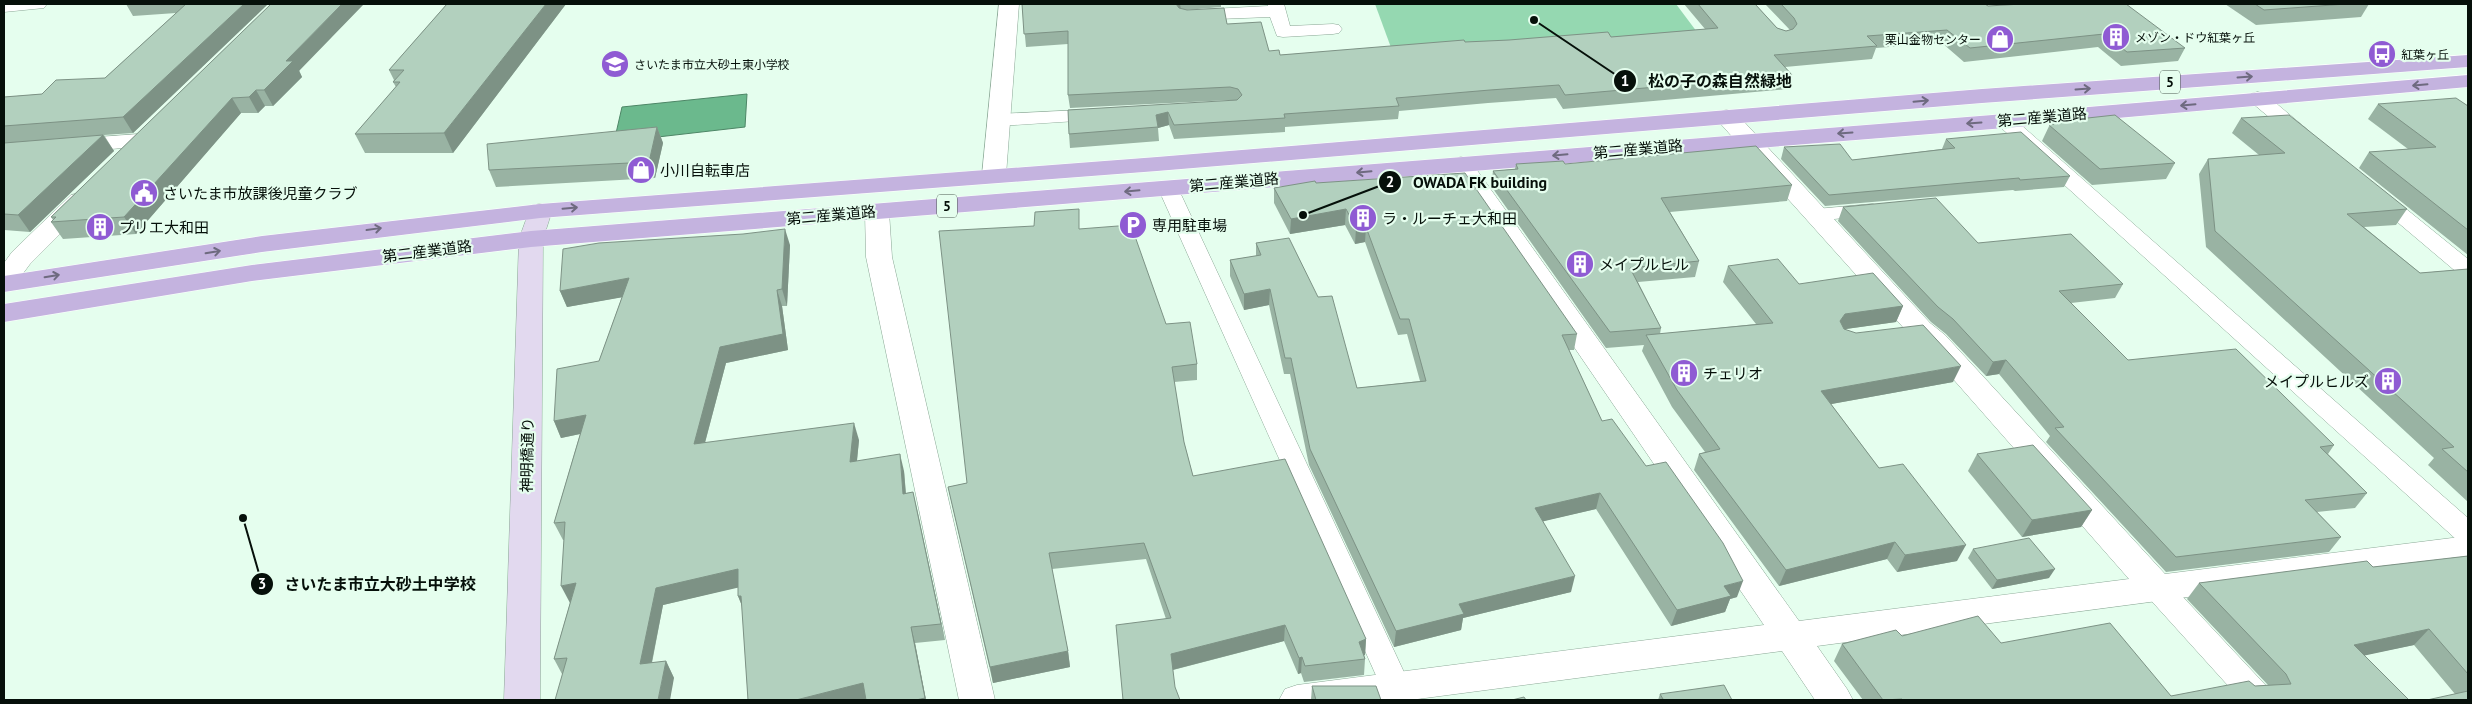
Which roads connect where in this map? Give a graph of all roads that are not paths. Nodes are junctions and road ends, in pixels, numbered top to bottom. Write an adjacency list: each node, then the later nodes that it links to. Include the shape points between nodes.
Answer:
1 (37, 4): 3 (street)
2 (1009, 4): 12 (street)
3 (4, 6)
4 (1277, 7): 5 (lane); 6 (lane, via 1283,32)
5 (1187, 16)
6 (1333, 29)
7 (2468, 60): 11 (main road, 第二産業道路 / 5, one-way to 7)
8 (2468, 81): 9 (main road, 第二産業道路 / 5, one-way to 9)
9 (2258, 98): 13 (main road, 第二産業道路 / 5, one-way to 13); 15 (lane)
10 (1115, 114): 12 (lane)
11 (1727, 116): 14 (street); 19 (main road, 第二産業道路 / 5)
12 (999, 120): 19 (street)
13 (2005, 121): 14 (main road, 第二産業道路 / 5, one-way to 14); 33 (lane)
14 (1747, 140): 18 (main road, 第二産業道路 / 5, one-way to 18); 26 (street)
15 (2318, 148)
16 (4, 151): 17 (street, via 146,134)
17 (119, 162)
18 (1461, 164): 22 (main road, 第二産業道路 / 5, one-way to 22); 36 (street)
19 (994, 175): 24 (main road, 第二産業道路 / 5, one-way to 19)
20 (98, 182): 29 (street, via 21,258)
21 (2363, 184): 28 (lane)
22 (1168, 188): 25 (main road, 第二産業道路 / 5, one-way to 25); 37 (lane)
23 (1895, 208): 26 (lane)
24 (540, 210): 27 (street, 神明橋通り); 29 (main road, 第二産業道路 / 5, one-way to 24, via 262,244)
25 (877, 212): 27 (main road, 第二産業道路 / 5); 39 (street, via 879,258)
26 (1816, 215): 31 (street)
27 (531, 239): 30 (main road, 第二産業道路 / 5, via 252,273); 38 (street, 神明橋通り)
28 (2468, 270)
29 (4, 282)
30 (4, 313)
31 (1921, 330): 32 (street); 35 (street, via 1942,348)
32 (1894, 333)
33 (2468, 534)
34 (2468, 548): 35 (street)
35 (2157, 588): 36 (street); 42 (lane)
36 (1790, 635): 37 (street); 41 (street)
37 (1399, 694): 40 (street)
38 (522, 700)
39 (978, 700)
40 (1297, 700)
41 (1835, 700)
42 (2260, 700)

